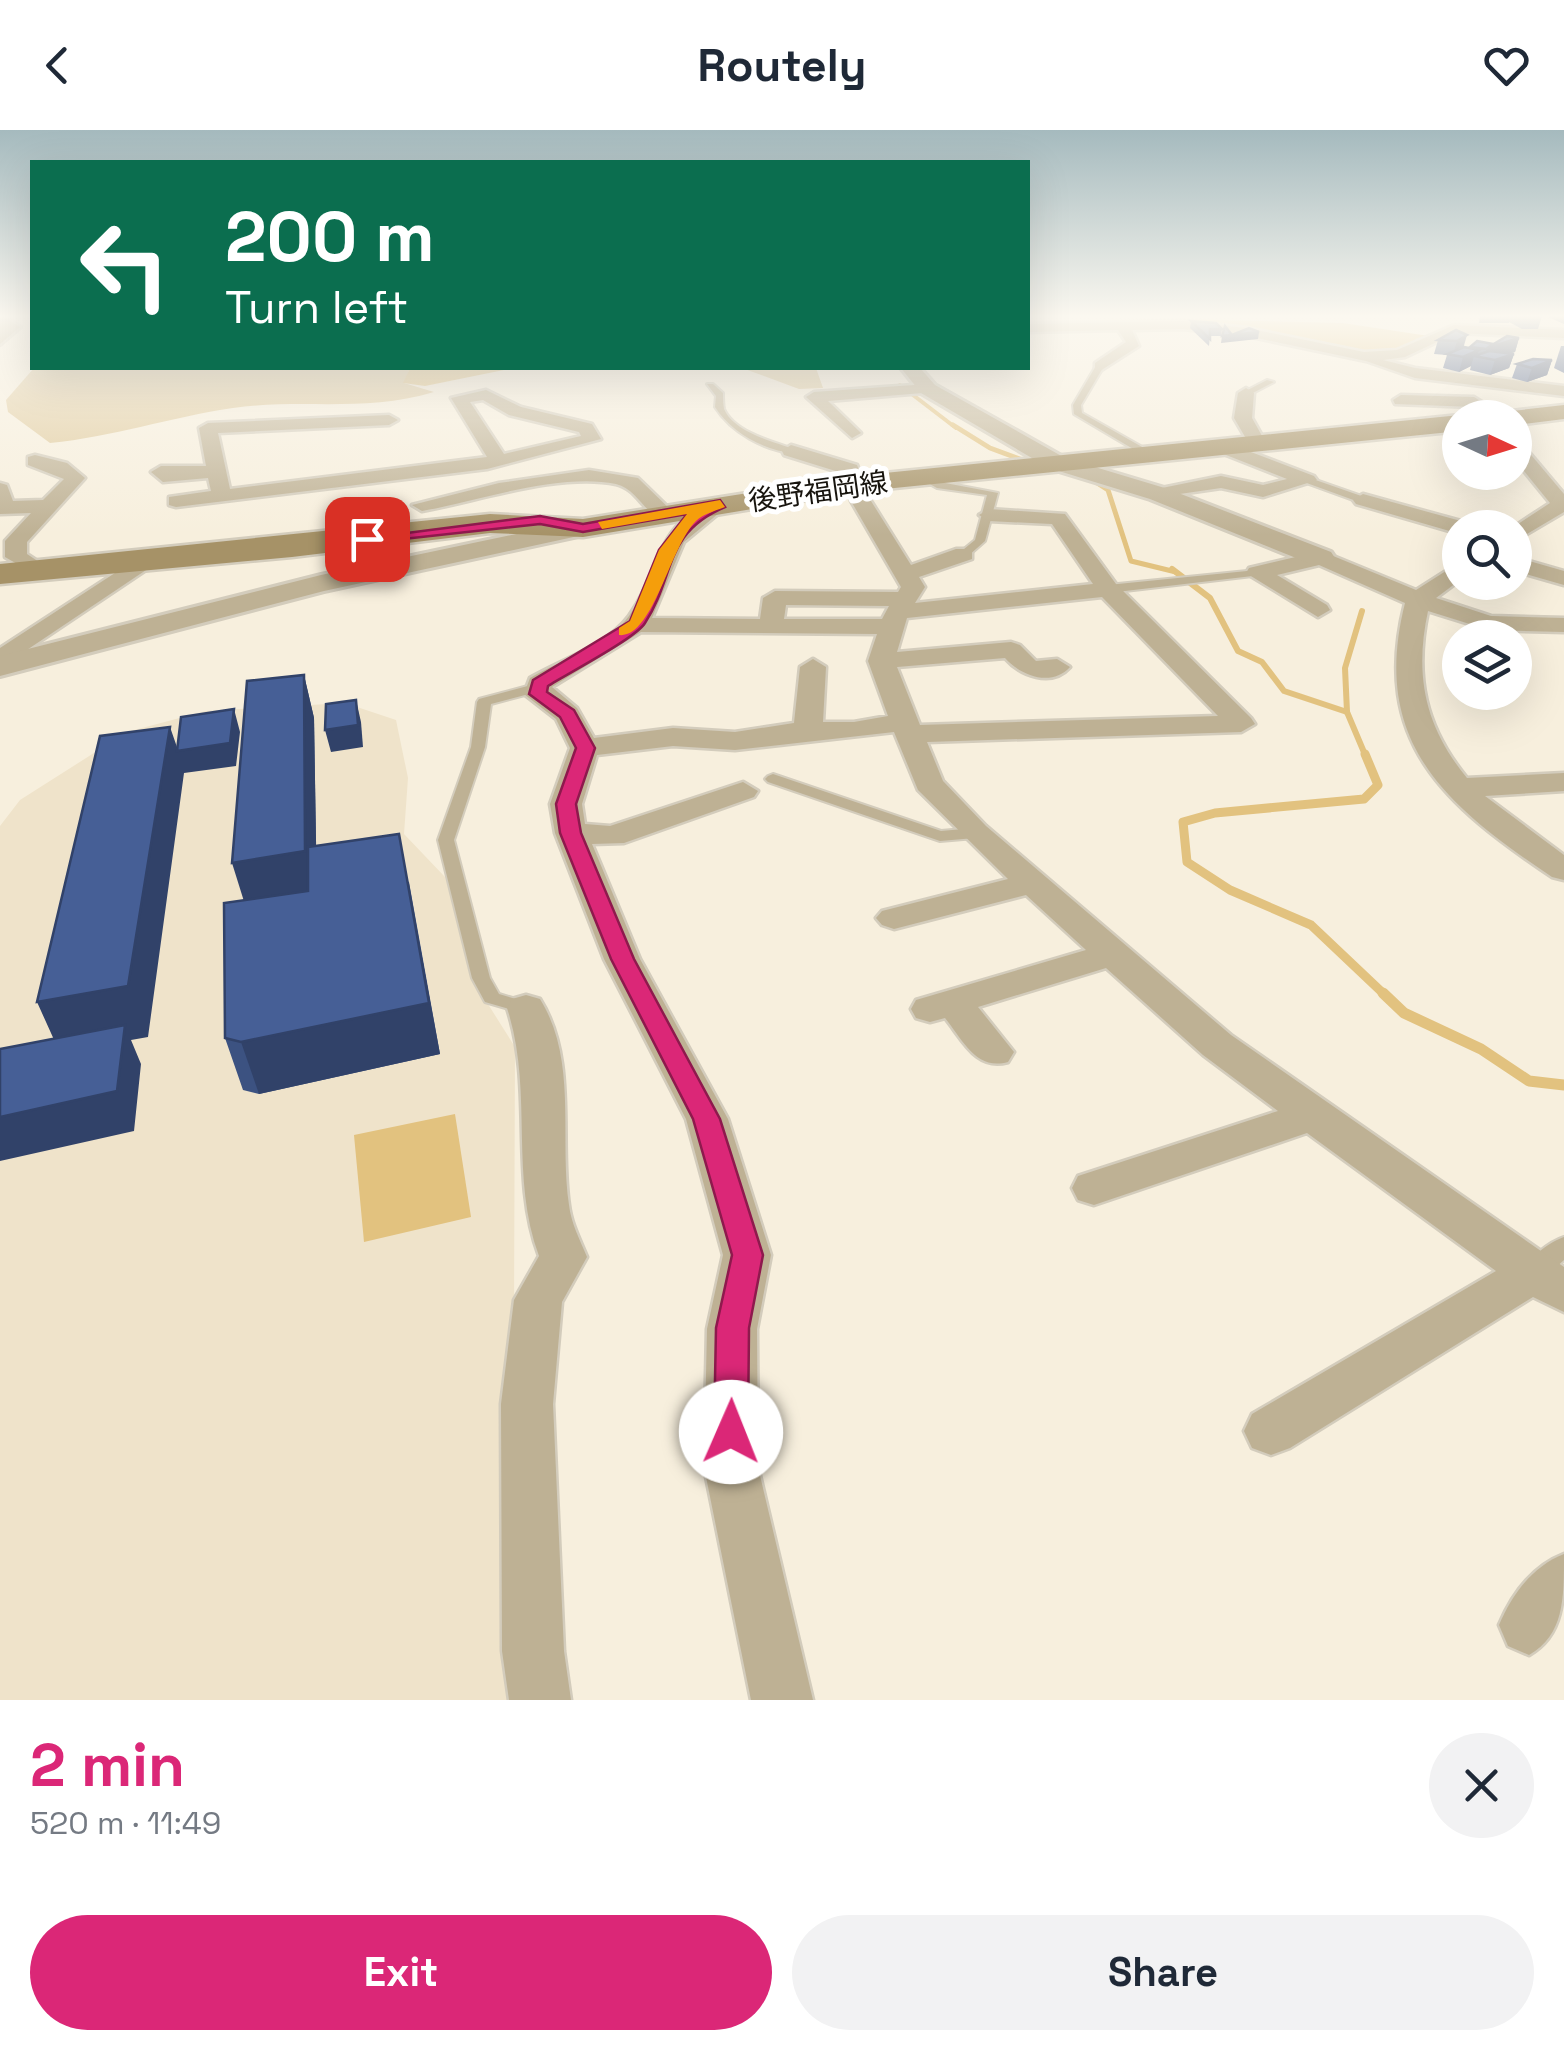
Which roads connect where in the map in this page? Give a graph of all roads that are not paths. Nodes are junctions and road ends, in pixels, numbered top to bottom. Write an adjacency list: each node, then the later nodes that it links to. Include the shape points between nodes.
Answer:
1 (713, 388): 14 (lane, via 728,420)
2 (1087, 388): 15 (lane, via 1078,414)
3 (1256, 388): 5 (lane)
4 (928, 389): 11 (street, via 886,400 814,398); 18 (street)
5 (1246, 393): 12 (street, via 1243,418)
6 (1400, 400): 7 (street)
7 (1442, 408)
8 (1564, 412): 9 (main road)
9 (1532, 416)
10 (1442, 417): 12 (main road, 後野福岡線)
11 (850, 436)
12 (1257, 443): 13 (main road, 後野福岡線)
13 (1222, 447): 15 (main road, 後野福岡線); 25 (street)
14 (791, 450): 26 (street, via 846,466)
15 (1148, 454): 18 (main road, 後野福岡線)
16 (498, 458): 16 (street, via 459,398 486,395 515,411 586,428 592,439); 33 (street)
17 (35, 461): 35 (street, via 75,478)
18 (1057, 463): 24 (main road, 後野福岡線); 28 (street)
19 (1532, 466): 21 (street)
20 (1532, 468): 29 (street)
21 (1564, 468)
22 (217, 470): 23 (street); 30 (street); 33 (street, via 208,428 301,432 387,414)
23 (162, 476)
24 (924, 477): 26 (main road, 後野福岡線); 38 (lane, via 937,486 993,494)
25 (1307, 480): 28 (street, via 1263,491 1220,482); 31 (lane)
26 (855, 484): 34 (main road, 後野福岡線); 53 (street)
27 (0, 488): 35 (street, via 1,508)
28 (1159, 494): 43 (street)
29 (1559, 494): 40 (street, via 1560,505)
30 (222, 496): 32 (street); 33 (street, via 314,477)
31 (1363, 500): 39 (street)
32 (176, 501)
33 (419, 501): 36 (street); 37 (street, via 612,476 630,482); 41 (main road, 後野福岡線); 44 (main road, 後野福岡線)
34 (720, 504): 37 (main road, 後野福岡線); 55 (street, via 693,515 666,550)
35 (48, 506): 46 (street, via 12,551)
36 (260, 507)
37 (665, 514): 41 (main road, 後野福岡線)
38 (990, 515): 42 (lane, via 980,541); 51 (street, via 1058,518)
39 (1442, 523)
40 (1532, 524)
41 (583, 528): 58 (street, via 321,583)
42 (964, 554): 53 (street)
43 (1321, 558): 47 (street); 52 (street)
44 (141, 563): 46 (main road, 後野福岡線); 58 (street)
45 (1532, 569): 49 (street)
46 (40, 570): 48 (main road, 後野福岡線)
47 (1257, 573): 51 (lane); 54 (street)
48 (0, 574)
49 (1564, 578)
50 (1442, 582): 52 (street)
51 (1108, 590): 53 (street); 62 (street, via 1241,724)
52 (1418, 600): 56 (street, via 1490,623); 67 (street, via 1407,672 1410,713)
53 (900, 603): 55 (street, via 771,626); 57 (street)
54 (1318, 610)
55 (636, 625): 61 (street)
56 (1564, 625)
57 (881, 661): 60 (street, via 1011,650 1029,669); 62 (street)
58 (0, 663)
59 (813, 668): 63 (street)
60 (1057, 668)
61 (539, 687): 64 (street, via 538,694 567,714); 75 (lane, via 484,702 478,747 446,840 481,978 492,998)
62 (907, 728): 63 (street); 70 (street, via 930,784)
63 (808, 730): 64 (street, via 735,741 661,738)
64 (586, 748): 69 (street, via 566,804)
65 (774, 779): 70 (lane, via 940,836)
66 (1564, 782): 67 (street)
67 (1461, 788): 71 (street, via 1521,843)
68 (742, 791): 69 (street, via 613,836)
69 (571, 833): 82 (street, via 622,959 707,1119 747,1255 732,1328 730,1467)
70 (974, 833): 72 (street)
71 (1564, 870)
72 (1030, 884): 73 (street); 74 (street)
73 (894, 918)
74 (1112, 954): 76 (street, via 942,1006); 77 (street, via 1217,1045)
75 (526, 1008): 81 (street, via 542,1081 546,1209 563,1257 538,1300 527,1404)
76 (994, 1052)
77 (1313, 1115): 78 (street); 79 (street)
78 (1094, 1188)
79 (1554, 1270): 80 (street)
80 (1271, 1431)
81 (540, 1700)
82 (782, 1700)

